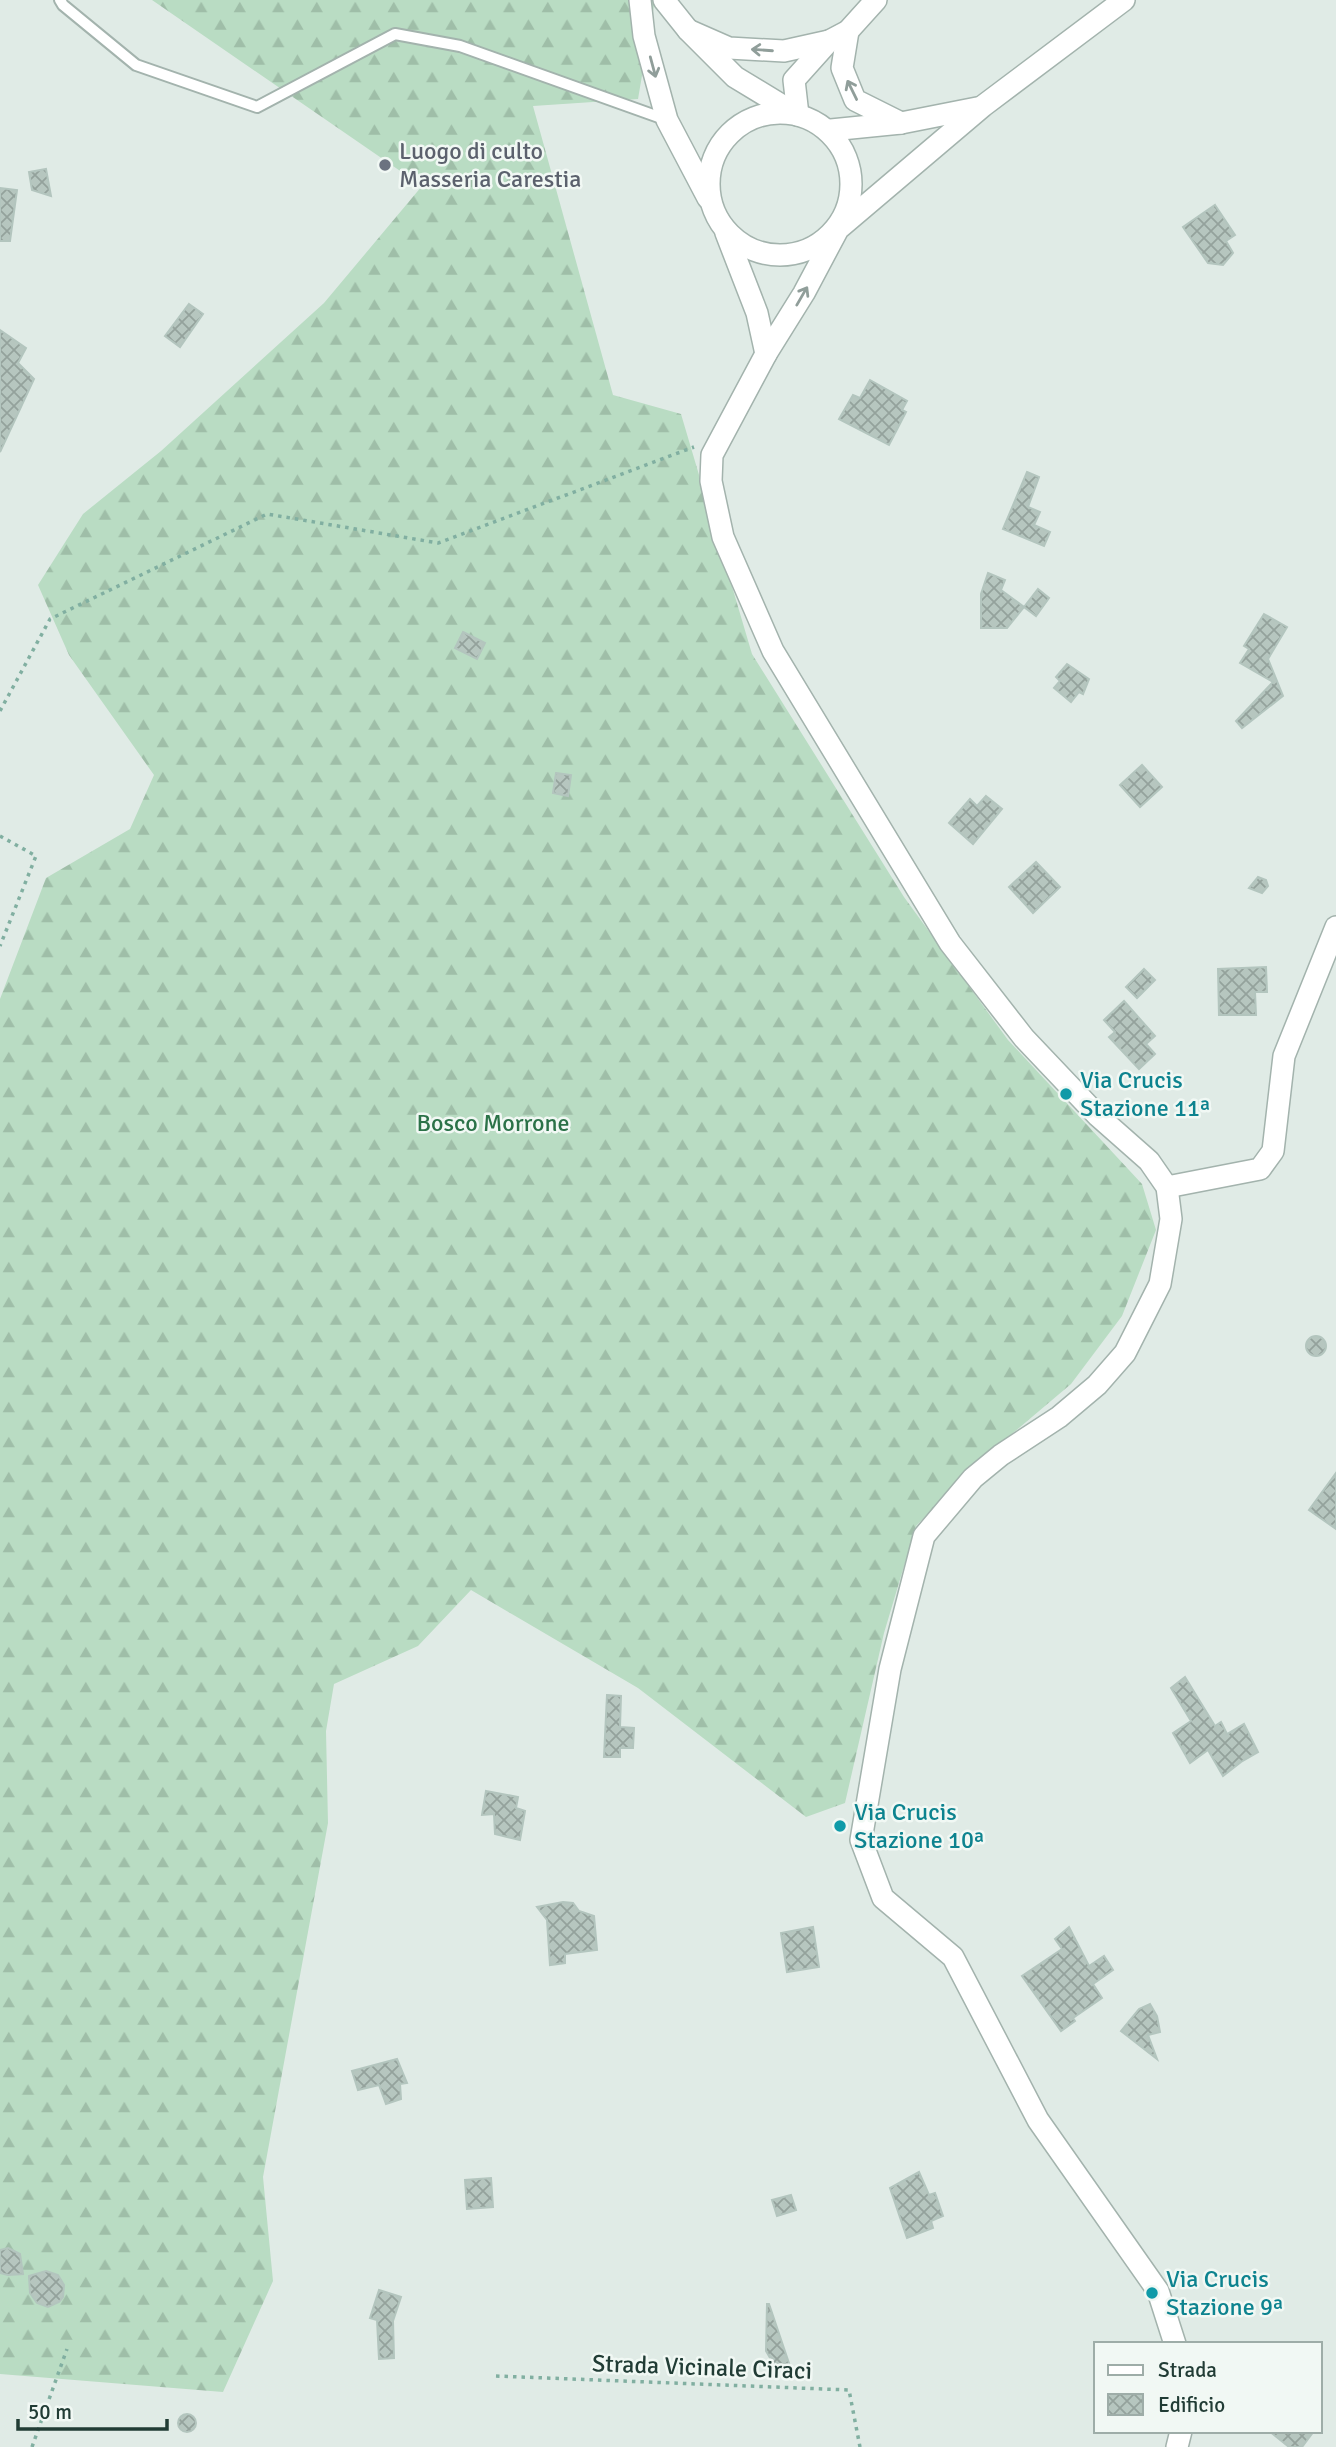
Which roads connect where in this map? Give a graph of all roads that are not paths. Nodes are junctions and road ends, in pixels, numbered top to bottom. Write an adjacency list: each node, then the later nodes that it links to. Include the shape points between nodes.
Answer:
1 (60, 0): 11 (lane, via 136,65 257,107 395,34 460,46)
2 (640, 0): 11 (street, one-way to 11)
3 (664, 0): 6 (street)
4 (876, 0): 7 (street)
5 (1124, 0): 9 (street)
6 (688, 30): 8 (street, one-way to 6, via 784,51 729,48); 10 (street, via 735,77)
7 (848, 31): 8 (street); 12 (street, one-way to 7, via 855,100 842,68)
8 (829, 41): 10 (street, via 794,79)
9 (983, 106): 12 (street); 15 (street)
10 (798, 115): 13 (street); 14 (street, via 752,118 722,142 711,163 708,187)
11 (667, 120): 14 (street)
12 (901, 123): 13 (street)
13 (831, 130): 15 (street, via 843,147 850,188 848,210)
14 (719, 218): 15 (street, via 744,246 766,256 807,252); 16 (street, via 757,313)
15 (838, 229): 16 (street, one-way to 15)
16 (766, 354): 18 (street, via 712,455 711,481 723,537 773,651 950,943 1024,1038 1098,1116 1149,1161)
17 (1336, 926): 18 (street, via 1284,1056 1273,1151 1260,1169)
18 (1167, 1187): 19 (street, via 1171,1219 1160,1284 1125,1353 1059,1417 973,1478 924,1536 890,1669 861,1840 883,1898 953,1957 1038,2120 1158,2291)
19 (1174, 2342)

